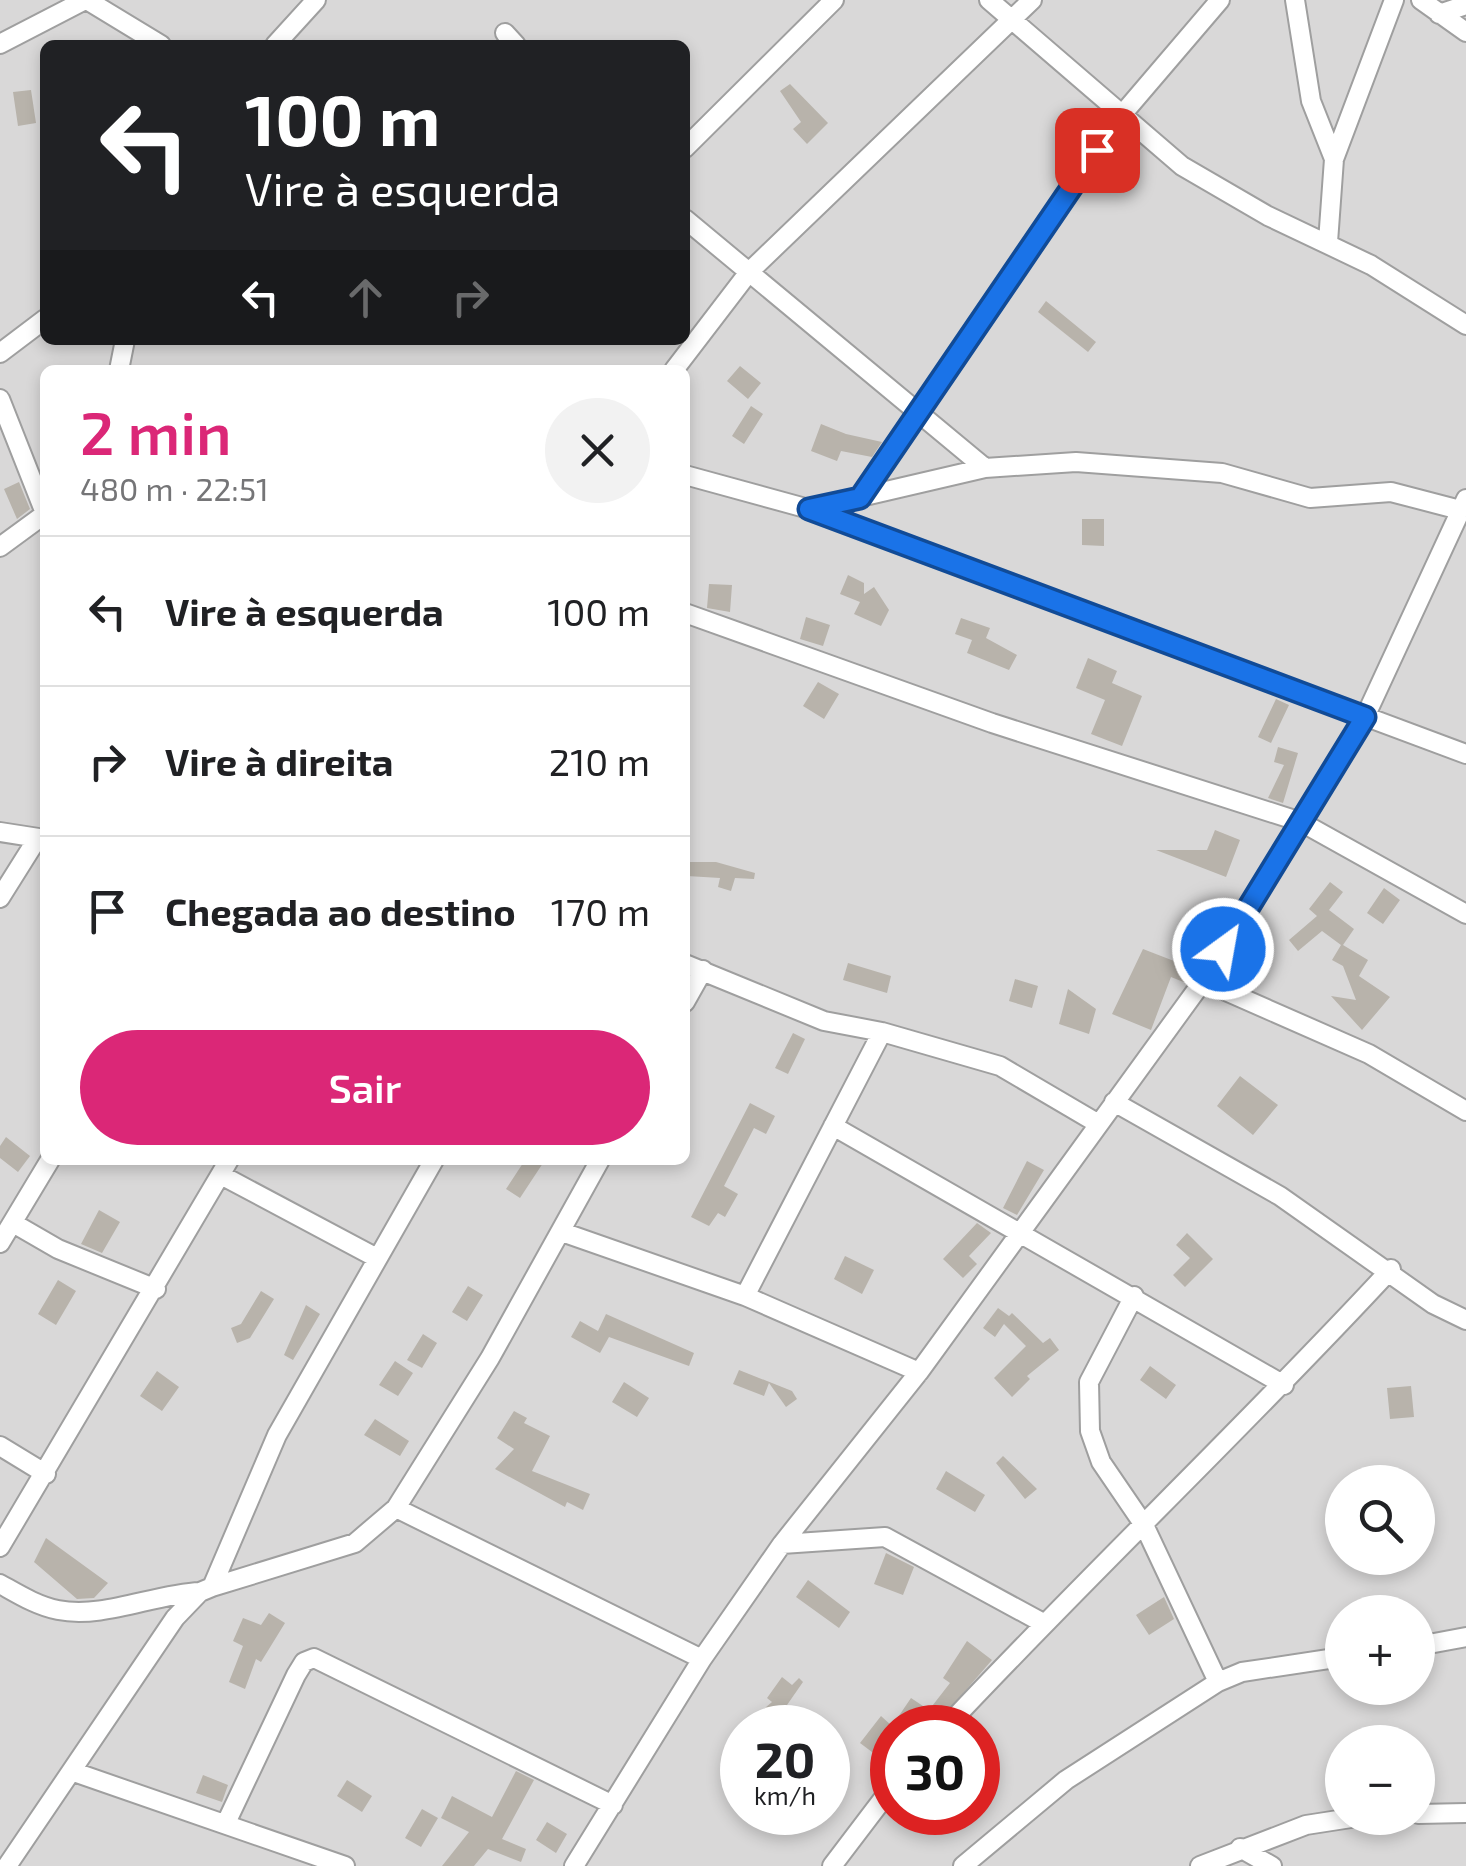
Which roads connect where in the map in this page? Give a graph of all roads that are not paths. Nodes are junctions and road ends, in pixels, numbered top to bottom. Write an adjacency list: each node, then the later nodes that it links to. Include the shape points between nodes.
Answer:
1 (86, 0): 14 (street); 16 (street)
2 (316, 0): 15 (street)
3 (834, 0): 18 (street)
4 (989, 0): 12 (street)
5 (1032, 0): 12 (street)
6 (1220, 0): 17 (street)
7 (1296, 0): 19 (street, via 1311,100)
8 (1394, 0): 19 (street)
9 (1421, 0): 11 (street)
10 (1466, 5): 11 (street)
11 (1439, 14): 13 (street)
12 (1012, 19): 17 (street); 22 (street)
13 (1466, 32)
14 (154, 40)
15 (280, 40)
16 (0, 44)
17 (1120, 117): 21 (street, via 1182,166); 28 (street)
18 (690, 143)
19 (1334, 158): 21 (street)
20 (690, 223): 22 (street)
21 (1328, 242): 24 (street)
22 (749, 272): 26 (street); 28 (street)
23 (40, 323): 25 (street)
24 (1466, 325)
25 (0, 353)
26 (678, 365)
27 (0, 399): 32 (street)
28 (917, 411): 29 (street); 31 (street)
29 (985, 468): 31 (street); 33 (street, via 1076,462 1222,473 1310,498 1391,492)
30 (690, 476): 34 (street)
31 (860, 498): 34 (street)
32 (40, 500)
33 (1463, 504): 38 (street)
34 (809, 509): 38 (street)
35 (40, 517): 36 (street)
36 (0, 547)
37 (690, 615): 40 (street, via 992,723)
38 (1365, 717): 39 (street); 40 (street)
39 (1466, 754)
40 (1301, 822): 45 (street); 47 (street)
41 (0, 832): 42 (street)
42 (40, 839)
43 (40, 840): 44 (street)
44 (0, 898)
45 (1466, 914)
46 (694, 967): 48 (street, via 824,1021)
47 (1203, 981): 49 (street); 50 (street, via 1369,1054)
48 (882, 1032): 51 (street, via 1000,1066); 52 (street)
49 (1114, 1102): 51 (street); 62 (street, via 1280,1196)
50 (1466, 1111)
51 (1097, 1123): 58 (street)
52 (833, 1126): 58 (street); 64 (street)
53 (47, 1165): 57 (street)
54 (431, 1165): 61 (street)
55 (597, 1165): 59 (street)
56 (225, 1167): 61 (street); 63 (street)
57 (13, 1223): 60 (street); 63 (street)
58 (1020, 1230): 65 (street); 67 (street)
59 (562, 1232): 64 (street); 71 (street)
60 (0, 1243)
61 (376, 1258): 76 (street, via 277,1435)
62 (1391, 1270): 66 (street); 68 (street)
63 (156, 1289): 70 (street)
64 (744, 1296): 67 (street)
65 (1134, 1296): 68 (street); 72 (street, via 1089,1382 1090,1431 1101,1462)
66 (1466, 1320)
67 (919, 1372): 73 (street)
68 (1284, 1384): 72 (street)
69 (0, 1446): 70 (street)
70 (46, 1474): 74 (street)
71 (396, 1508): 76 (street, via 355,1543); 80 (street)
72 (1144, 1524): 77 (street); 82 (street)
73 (782, 1544): 77 (street, via 885,1537); 80 (street)
74 (0, 1547)
75 (0, 1584): 76 (street, via 60,1611)
76 (206, 1589): 84 (street, via 175,1618)
77 (1043, 1623): 83 (street)
78 (1466, 1637): 79 (street)
79 (1435, 1643)
80 (702, 1659): 85 (street)
81 (1325, 1659): 82 (street)
82 (1218, 1682): 96 (street, via 1066,1780)
83 (966, 1705)
84 (74, 1772): 90 (street); 92 (street)
85 (613, 1805): 90 (street, via 314,1658 296,1674); 94 (street)
86 (1466, 1813): 87 (street)
87 (1435, 1814)
88 (870, 1816): 95 (street)
89 (1325, 1822): 91 (street)
90 (226, 1823): 93 (street)
91 (1240, 1848): 97 (street); 98 (street)
92 (7, 1866)
93 (344, 1866)
94 (574, 1866)
95 (832, 1866)
96 (963, 1866)
97 (1200, 1866)
98 (1272, 1866)

